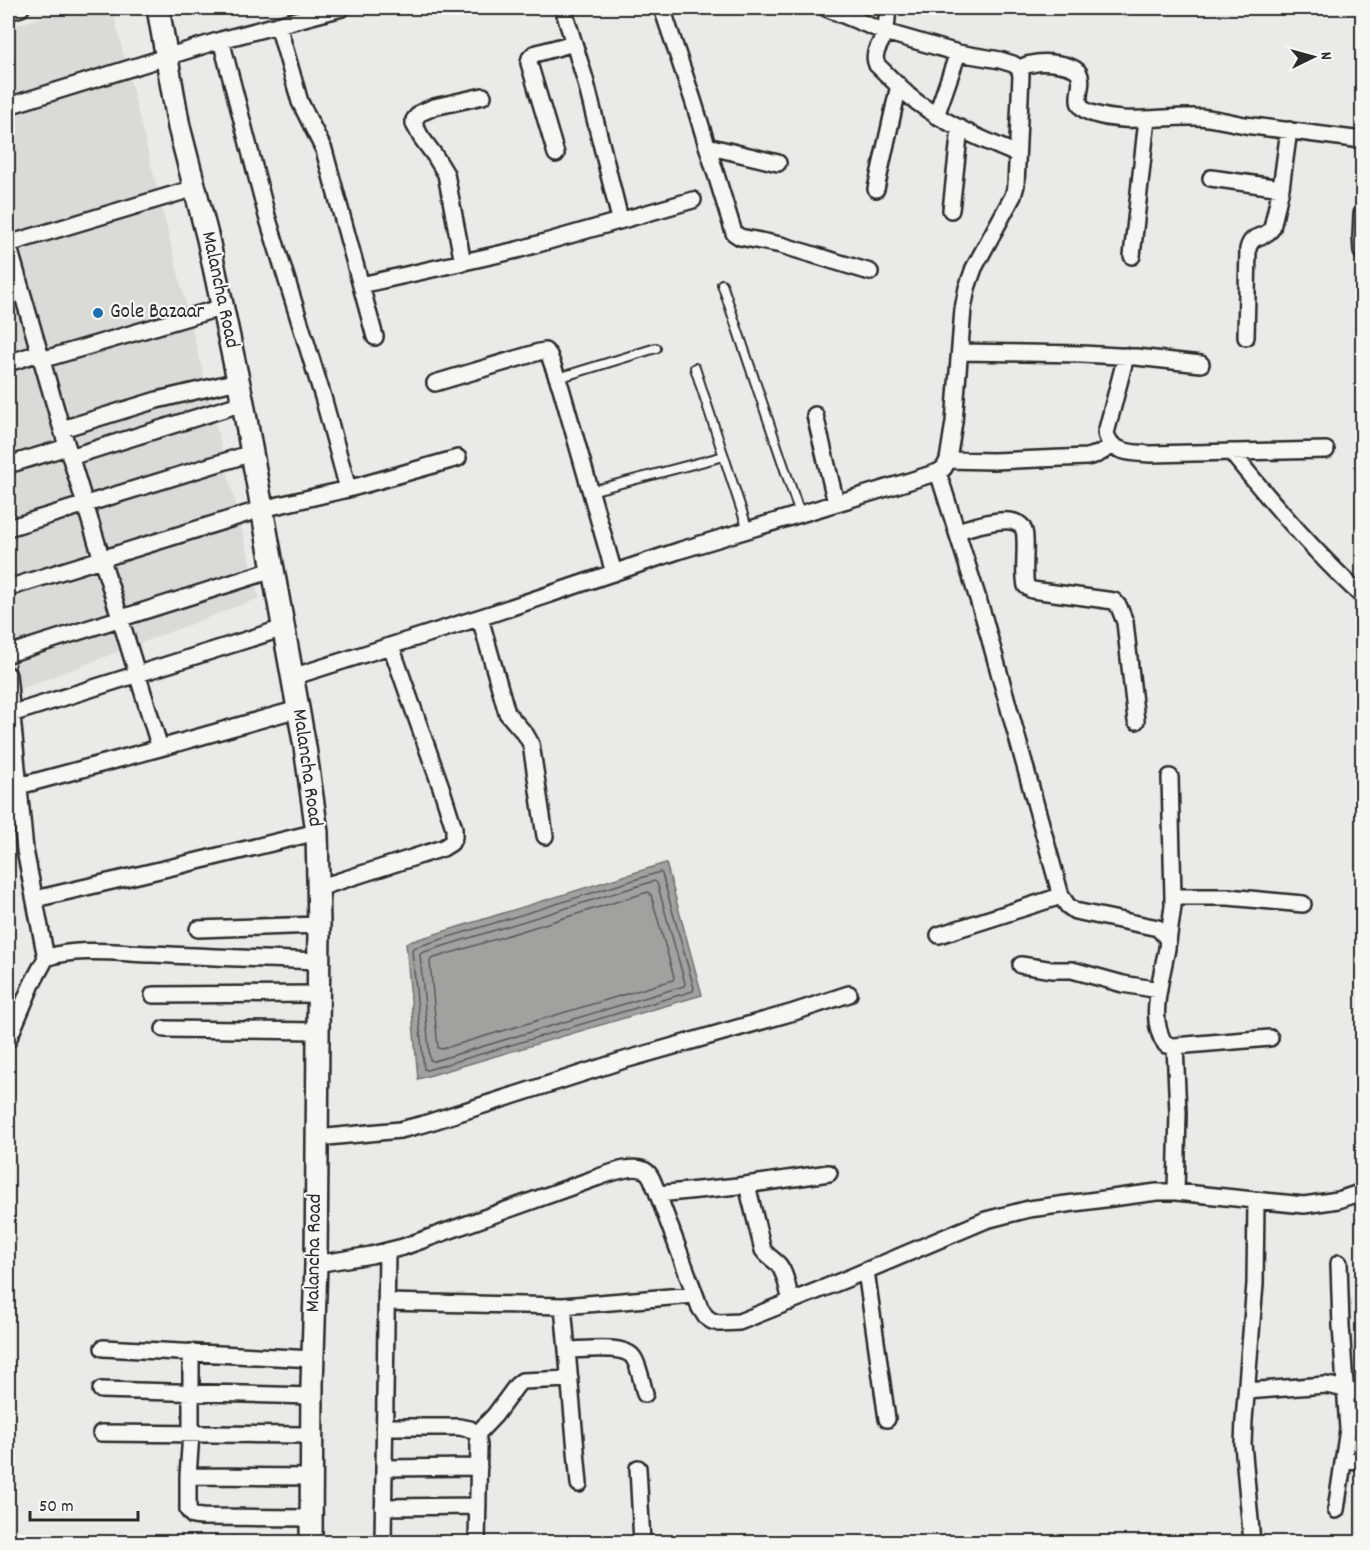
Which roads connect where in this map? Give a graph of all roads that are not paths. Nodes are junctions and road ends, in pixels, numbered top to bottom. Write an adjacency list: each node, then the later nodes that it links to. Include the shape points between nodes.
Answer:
1 (21, 8): 8 (street)
2 (158, 8): 14 (main road, Malancha Road)
3 (563, 8): 12 (street)
4 (662, 8): 24 (street)
5 (826, 8): 10 (street)
6 (888, 8): 10 (street)
7 (334, 9): 9 (street)
8 (8, 12)
9 (278, 25): 11 (street); 42 (street, via 300,102 324,150)
10 (885, 32): 13 (street); 16 (street, via 874,59)
11 (221, 40): 14 (street); 68 (street, via 267,216)
12 (574, 43): 25 (street, via 530,58); 35 (street)
13 (958, 53): 15 (street, via 1000,60); 19 (street)
14 (166, 58): 18 (street); 29 (main road, Malancha Road)
15 (1019, 68): 20 (street, via 1038,63 1072,67 1080,76 1082,108 1118,120); 26 (street)
16 (899, 86): 19 (street); 31 (street)
17 (483, 96): 39 (street, via 434,107 420,113 414,124 446,174)
18 (8, 106)
19 (936, 116): 21 (street)
20 (1147, 119): 22 (street, via 1201,117); 38 (street)
21 (960, 128): 26 (street); 33 (street)
22 (1289, 130): 23 (street); 30 (street)
23 (1362, 140)
24 (707, 146): 27 (street); 40 (street, via 734,233)
25 (556, 154)
26 (1017, 154): 47 (street, via 1013,196 967,288)
27 (778, 164)
28 (1211, 178): 30 (street)
29 (195, 188): 36 (street); 43 (main road, Malancha Road)
30 (1281, 188): 45 (street, via 1270,232 1253,238 1248,249)
31 (876, 189)
32 (693, 200): 35 (street)
33 (951, 210)
34 (1362, 214): 37 (street)
35 (620, 219): 39 (street)
36 (8, 244): 48 (street)
37 (1362, 252)
38 (1132, 256)
39 (463, 262): 42 (street)
40 (870, 272)
41 (722, 284): 73 (lane)
42 (361, 285): 44 (street)
43 (223, 307): 48 (street); 54 (main road, Malancha Road)
44 (375, 337)
45 (1246, 337)
46 (656, 348): 53 (lane)
47 (960, 352): 49 (street); 67 (street, via 954,422)
48 (40, 356): 50 (street); 58 (street)
49 (1126, 356): 51 (street); 59 (street, via 1106,433)
50 (8, 363)
51 (1201, 364)
52 (695, 368): 64 (lane)
53 (558, 378): 55 (street, via 545,351); 69 (street)
54 (238, 381): 56 (main road, Malancha Road); 58 (street)
55 (435, 383)
56 (243, 403): 61 (street); 63 (main road, Malancha Road)
57 (815, 415): 70 (street)
58 (62, 429): 61 (street)
59 (1112, 446): 62 (street, via 1150,454); 67 (street, via 1087,457)
60 (1326, 450): 62 (street)
61 (69, 452): 66 (street); 71 (street)
62 (1231, 452): 81 (street, via 1275,505)
63 (252, 453): 71 (street); 72 (main road, Malancha Road)
64 (724, 456): 69 (lane); 75 (lane)
65 (458, 458): 68 (street)
66 (8, 465)
67 (943, 466): 70 (street); 76 (street)
68 (348, 489): 72 (street)
69 (591, 491): 79 (street)
70 (836, 503): 73 (street)
71 (85, 504): 74 (street); 77 (street)
72 (262, 509): 77 (street); 78 (main road, Malancha Road)
73 (800, 514): 75 (street)
74 (8, 528)
75 (748, 530): 79 (street)
76 (957, 531): 92 (street, via 997,522 1018,523 1024,528 1026,586 1032,590 1108,599 1119,606 1125,622); 99 (street)
77 (102, 559): 80 (street); 83 (street)
78 (273, 570): 83 (street); 84 (main road, Malancha Road)
79 (614, 573): 82 (street)
80 (8, 588)
81 (1362, 596)
82 (480, 618): 85 (street); 97 (street, via 507,713 531,744)
83 (120, 620): 86 (street); 88 (street)
84 (284, 628): 88 (street); 89 (main road, Malancha Road)
85 (391, 646): 89 (street); 98 (street, via 441,787 454,837 443,848)
86 (8, 654)
87 (8, 675): 91 (street)
88 (137, 675): 91 (street); 93 (street)
89 (292, 677): 90 (main road, Malancha Road)
90 (298, 709): 93 (street); 96 (main road, Malancha Road)
91 (11, 714): 95 (street)
92 (1136, 721)
93 (160, 748): 95 (street)
94 (1170, 777): 100 (street)
95 (18, 786): 101 (street)
96 (317, 832): 98 (main road, Malancha Road); 101 (street)
97 (545, 836)
98 (318, 888): 103 (main road, Malancha Road)
99 (1061, 896): 105 (street); 106 (street, via 1075,911 1158,928)
100 (1173, 897): 102 (street); 106 (street)
101 (35, 899): 107 (street)
102 (1303, 904)
103 (319, 925): 104 (street); 108 (main road, Malancha Road)
104 (198, 928)
105 (939, 934)
106 (1168, 942): 110 (street)
107 (46, 958): 108 (street, via 78,952); 117 (street)
108 (319, 961): 111 (main road, Malancha Road)
109 (1021, 965): 110 (street, via 1072,970)
110 (1159, 990): 118 (street, via 1156,1011 1161,1039)
111 (319, 994): 113 (street); 115 (main road, Malancha Road)
112 (849, 994): 119 (street, via 424,1124)
113 (153, 995)
114 (164, 1029): 115 (street)
115 (318, 1031): 119 (main road, Malancha Road)
116 (1270, 1038): 118 (street)
117 (8, 1040)
118 (1175, 1046): 122 (street)
119 (317, 1138): 128 (main road, Malancha Road)
120 (829, 1173): 121 (street)
121 (747, 1185): 124 (street); 132 (street, via 763,1250 782,1270)
122 (1176, 1192): 125 (street); 129 (street, via 1023,1210 972,1225)
123 (1362, 1192): 125 (street, via 1304,1205)
124 (658, 1194): 126 (street, via 650,1176 641,1168 620,1170); 130 (street)
125 (1256, 1201): 141 (street, via 1255,1284)
126 (387, 1251): 128 (street); 131 (street)
127 (1339, 1263): 140 (street)
128 (316, 1264): 137 (main road, Malancha Road)
129 (866, 1271): 132 (street); 146 (street)
130 (694, 1295): 132 (street, via 706,1317 719,1323 739,1322); 133 (street)
131 (386, 1302): 133 (street); 147 (street)
132 (791, 1302)
133 (563, 1306): 135 (street)
134 (103, 1348): 136 (street)
135 (567, 1350): 138 (street); 144 (street, via 627,1352 635,1362)
136 (191, 1352): 137 (street); 142 (street)
137 (313, 1359): 145 (main road, Malancha Road)
138 (570, 1379): 150 (street, via 522,1381); 159 (street)
139 (101, 1390): 142 (street)
140 (1345, 1390): 141 (street, via 1325,1384); 143 (street); 152 (street, via 1348,1429)
141 (1246, 1391): 168 (street, via 1243,1444)
142 (192, 1393): 145 (street); 149 (street)
143 (1362, 1393)
144 (645, 1394)
145 (312, 1396): 151 (main road, Malancha Road)
146 (887, 1419)
147 (384, 1427): 150 (street, via 459,1427); 155 (street)
148 (101, 1433): 149 (street)
149 (191, 1434): 151 (street); 157 (street)
150 (477, 1434): 154 (street)
151 (312, 1435): 158 (main road, Malancha Road)
152 (1344, 1460): 153 (street); 162 (street)
153 (1362, 1461)
154 (479, 1467): 155 (street); 160 (street)
155 (384, 1468): 161 (street)
156 (638, 1468): 167 (street)
157 (188, 1476): 158 (street); 163 (street, via 188,1510 193,1516)
158 (312, 1477): 163 (main road, Malancha Road)
159 (579, 1484)
160 (478, 1506): 161 (street); 166 (street)
161 (383, 1507): 165 (street)
162 (1336, 1510)
163 (312, 1518): 164 (main road, Malancha Road)
164 (311, 1542)
165 (383, 1542)
166 (477, 1542)
167 (642, 1542)
168 (1252, 1542)

